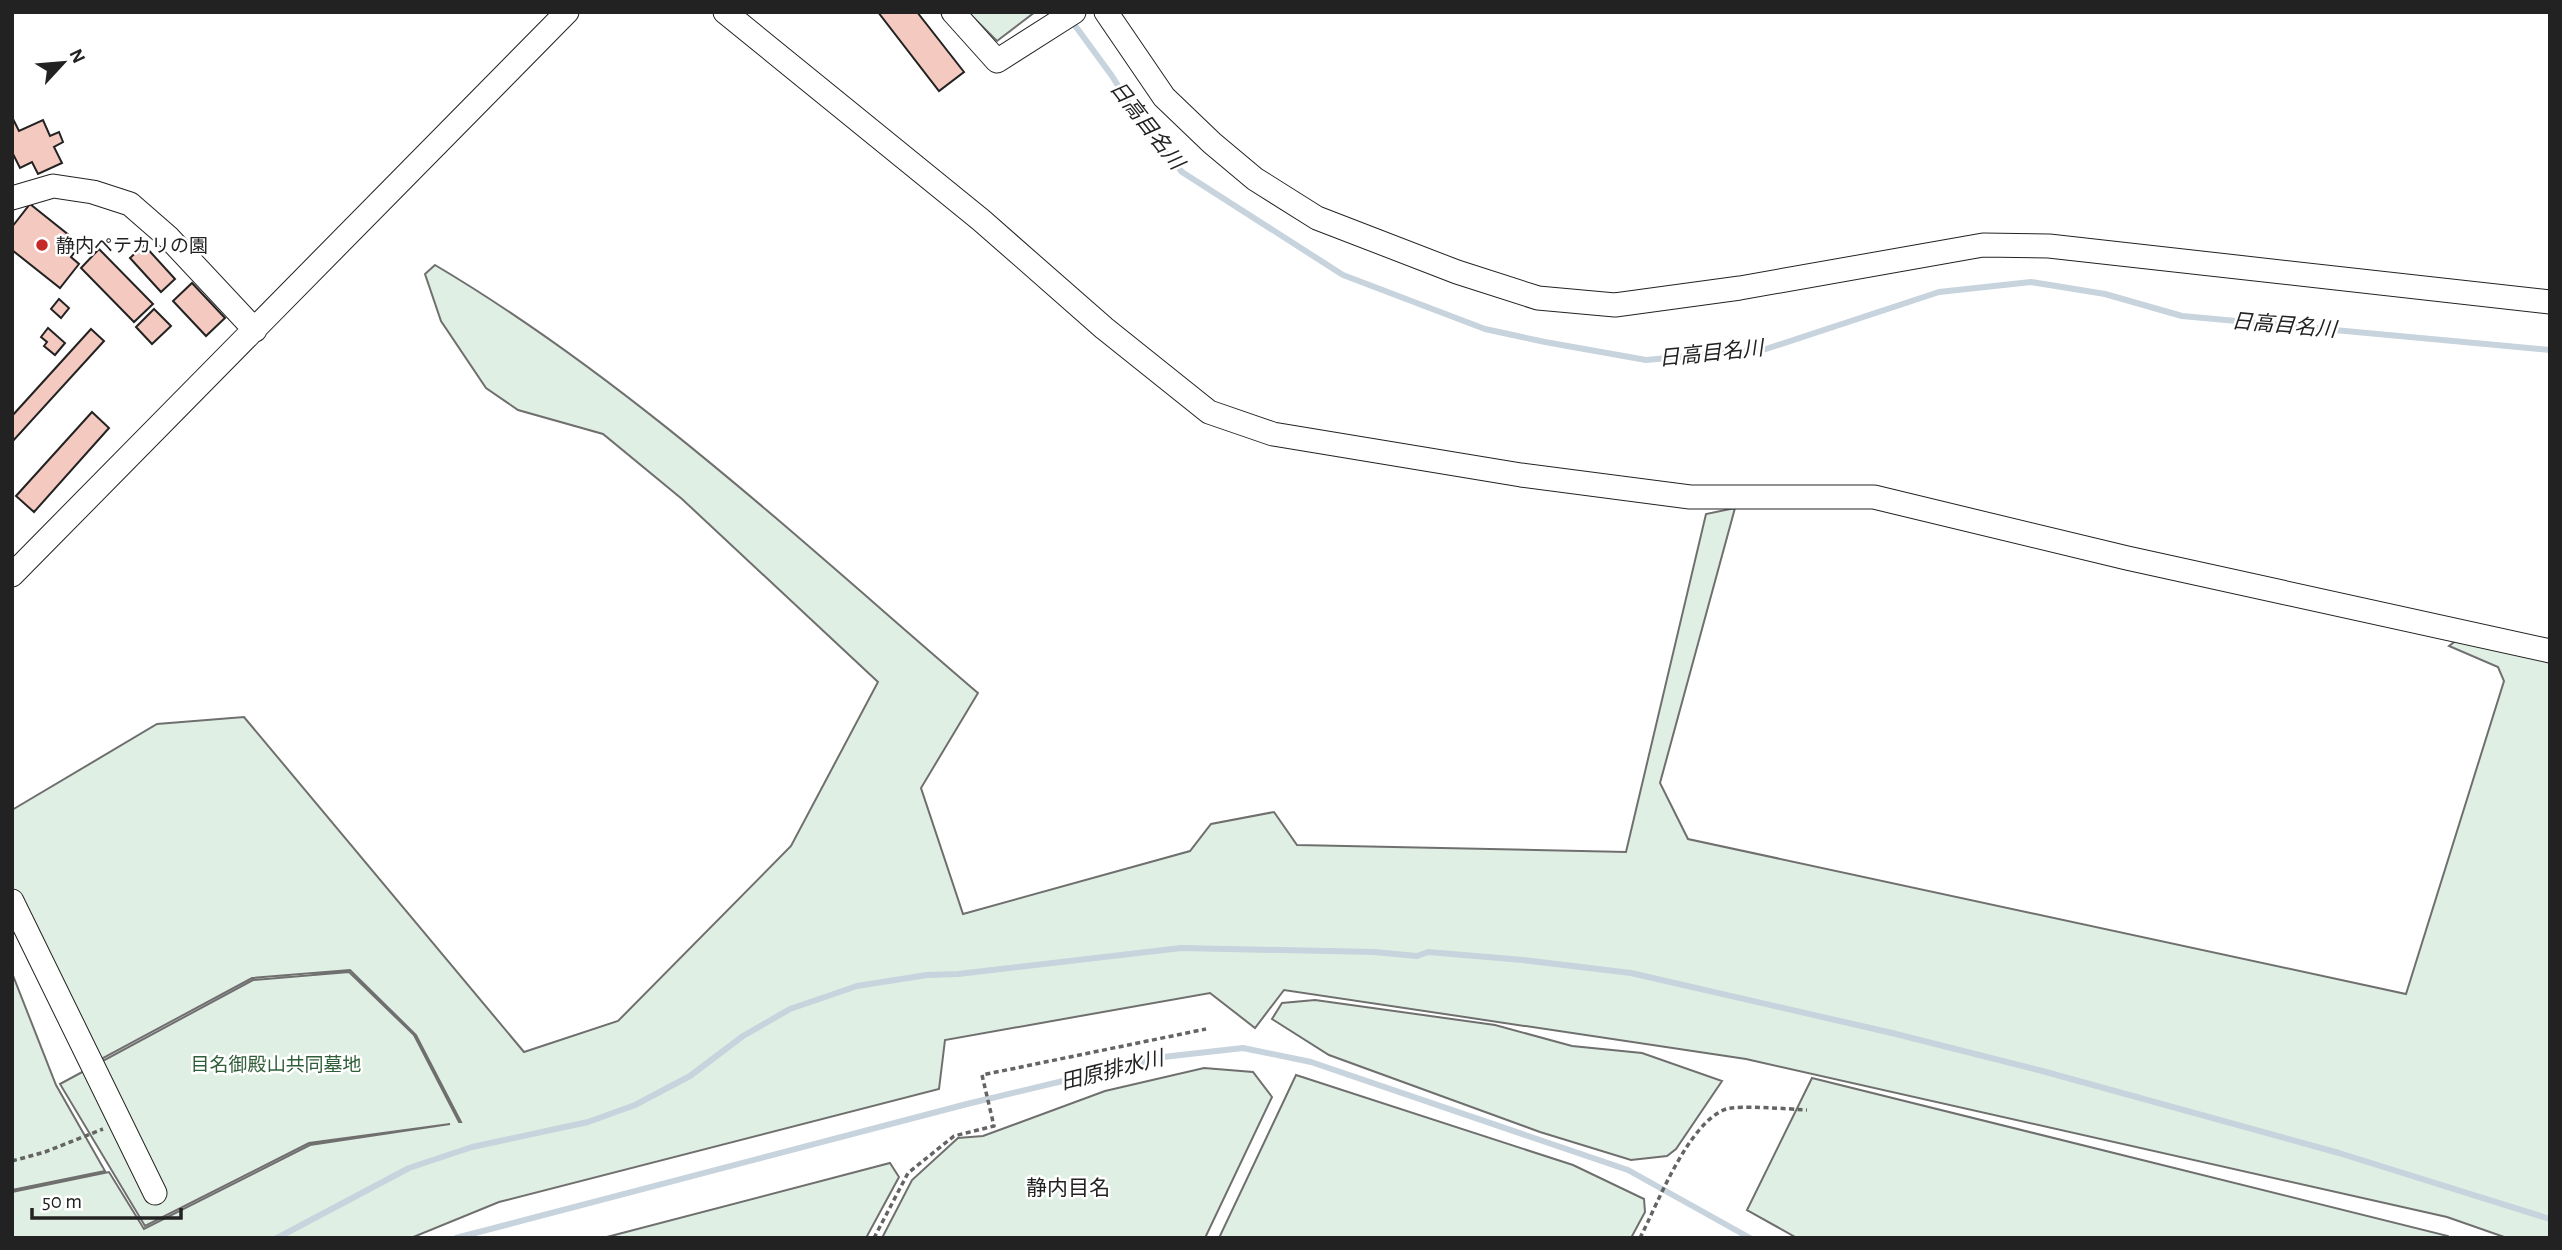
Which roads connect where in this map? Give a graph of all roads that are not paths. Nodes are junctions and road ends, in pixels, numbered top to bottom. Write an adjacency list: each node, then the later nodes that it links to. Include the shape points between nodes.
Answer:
1 (567, 12): 8 (street)
2 (725, 12): 10 (street, via 1209,412 1273,434 1689,497 1874,497)
3 (953, 12): 4 (street, via 996,61)
4 (1074, 12)
5 (1106, 12): 7 (street, via 1164,97 1255,179 1317,218 1538,298 1615,305 1983,245 2049,246)
6 (12, 198): 8 (street, via 53,186 93,192 130,205 169,238)
7 (2550, 302)
8 (255, 330): 9 (street)
9 (12, 575)
10 (2550, 651)
11 (12, 901): 12 (street)
12 (155, 1193)

